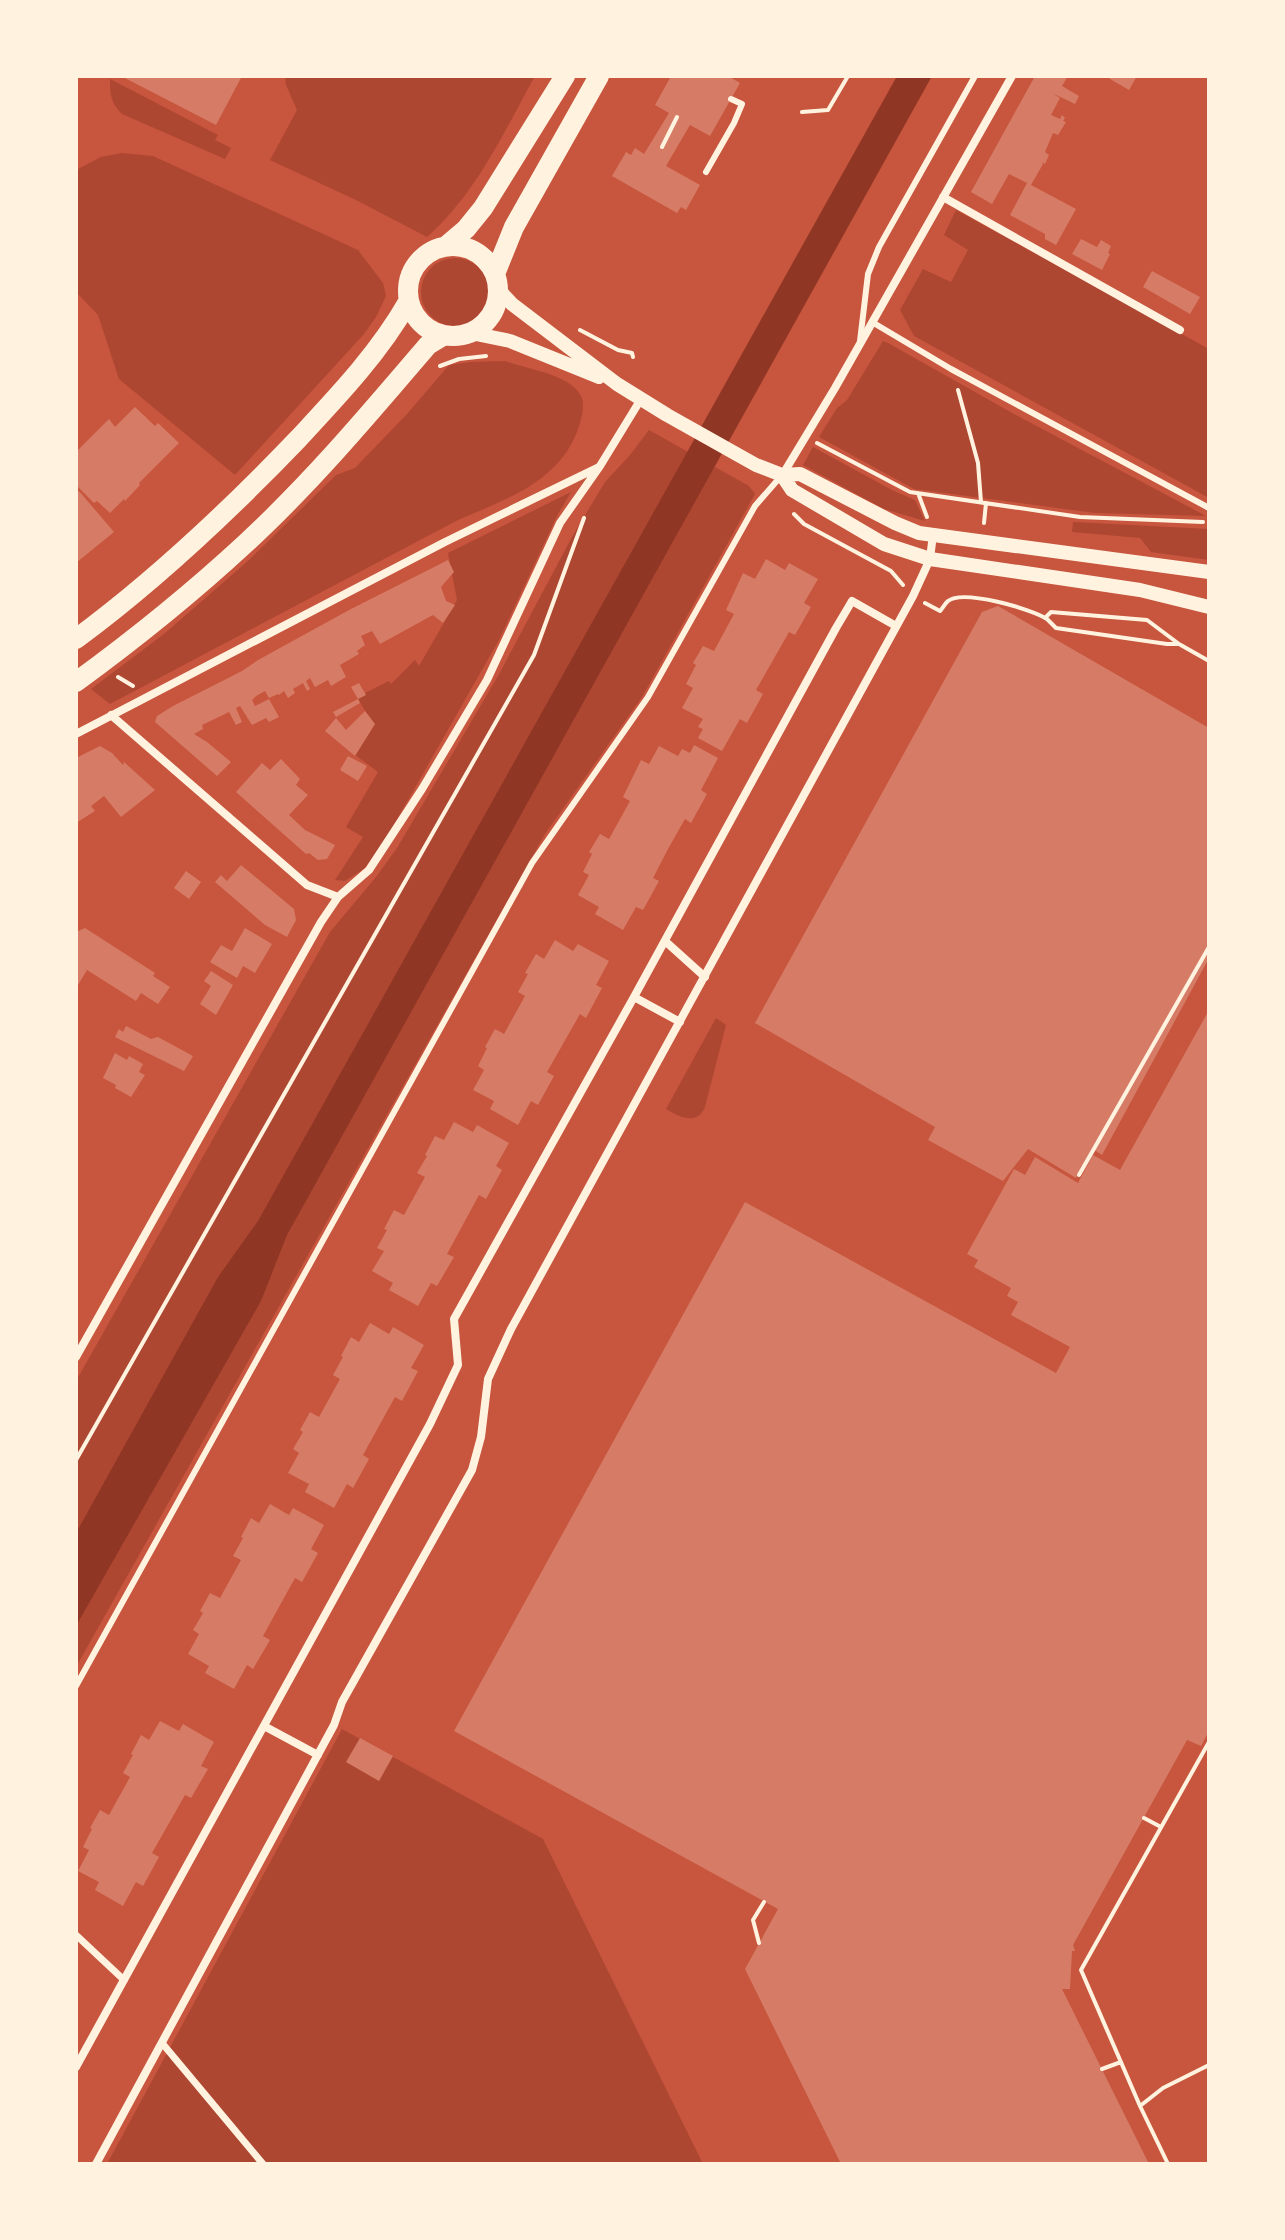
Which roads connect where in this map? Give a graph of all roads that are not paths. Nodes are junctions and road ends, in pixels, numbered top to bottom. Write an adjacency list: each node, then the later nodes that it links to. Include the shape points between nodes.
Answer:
1 (565, 76): 8 (main road, via 483,208)
2 (599, 76): 9 (main road, via 514,227)
3 (975, 76): 15 (lane, via 879,247 868,274)
4 (1012, 76): 7 (street)
5 (731, 99): 6 (lane, via 742,104)
6 (706, 172)
7 (943, 197): 11 (street); 12 (street)
8 (446, 246): 9 (main road, via 476,252); 10 (main road, via 418,262 407,286)
9 (496, 281): 13 (main road, via 491,315); 16 (street, via 512,304)
10 (408, 302): 14 (main road, via 422,325); 26 (main road, via 373,354 253,486)
11 (872, 322): 15 (street); 20 (lane)
12 (1180, 330)
13 (471, 333): 14 (main road); 16 (street, via 524,346)
14 (443, 336): 27 (main road, via 428,345 246,543)
15 (860, 344): 19 (street)
16 (617, 384): 17 (street)
17 (641, 399): 18 (street); 19 (street)
18 (600, 466): 28 (street); 30 (street, via 560,523 487,680 422,789 369,870)
19 (782, 475): 21 (street, via 800,474 895,523); 22 (street, via 792,490 884,544); 36 (lane, via 755,506 648,697 532,863)
20 (1209, 508)
21 (933, 534): 22 (street); 23 (street)
22 (930, 559): 24 (street, via 1140,590); 25 (street)
23 (1209, 572)
24 (1209, 607)
25 (896, 626): 31 (street, via 852,601); 32 (street)
26 (76, 639)
27 (79, 688)
28 (111, 715): 29 (street); 30 (street, via 307,885)
29 (76, 734)
30 (338, 897): 35 (street)
31 (665, 941): 32 (street); 33 (street)
32 (705, 977): 34 (street)
33 (634, 997): 34 (street); 37 (street, via 454,1319 458,1365)
34 (680, 1022): 38 (street, via 511,1329 488,1379 472,1470 342,1702)
35 (76, 1357)
36 (76, 1686)
37 (264, 1726): 38 (street); 40 (street)
38 (318, 1755): 41 (street)
39 (76, 1935): 40 (street)
40 (124, 1980): 42 (street)
41 (162, 2043): 43 (street); 44 (street)
42 (76, 2067)
43 (96, 2164)
44 (263, 2164)

